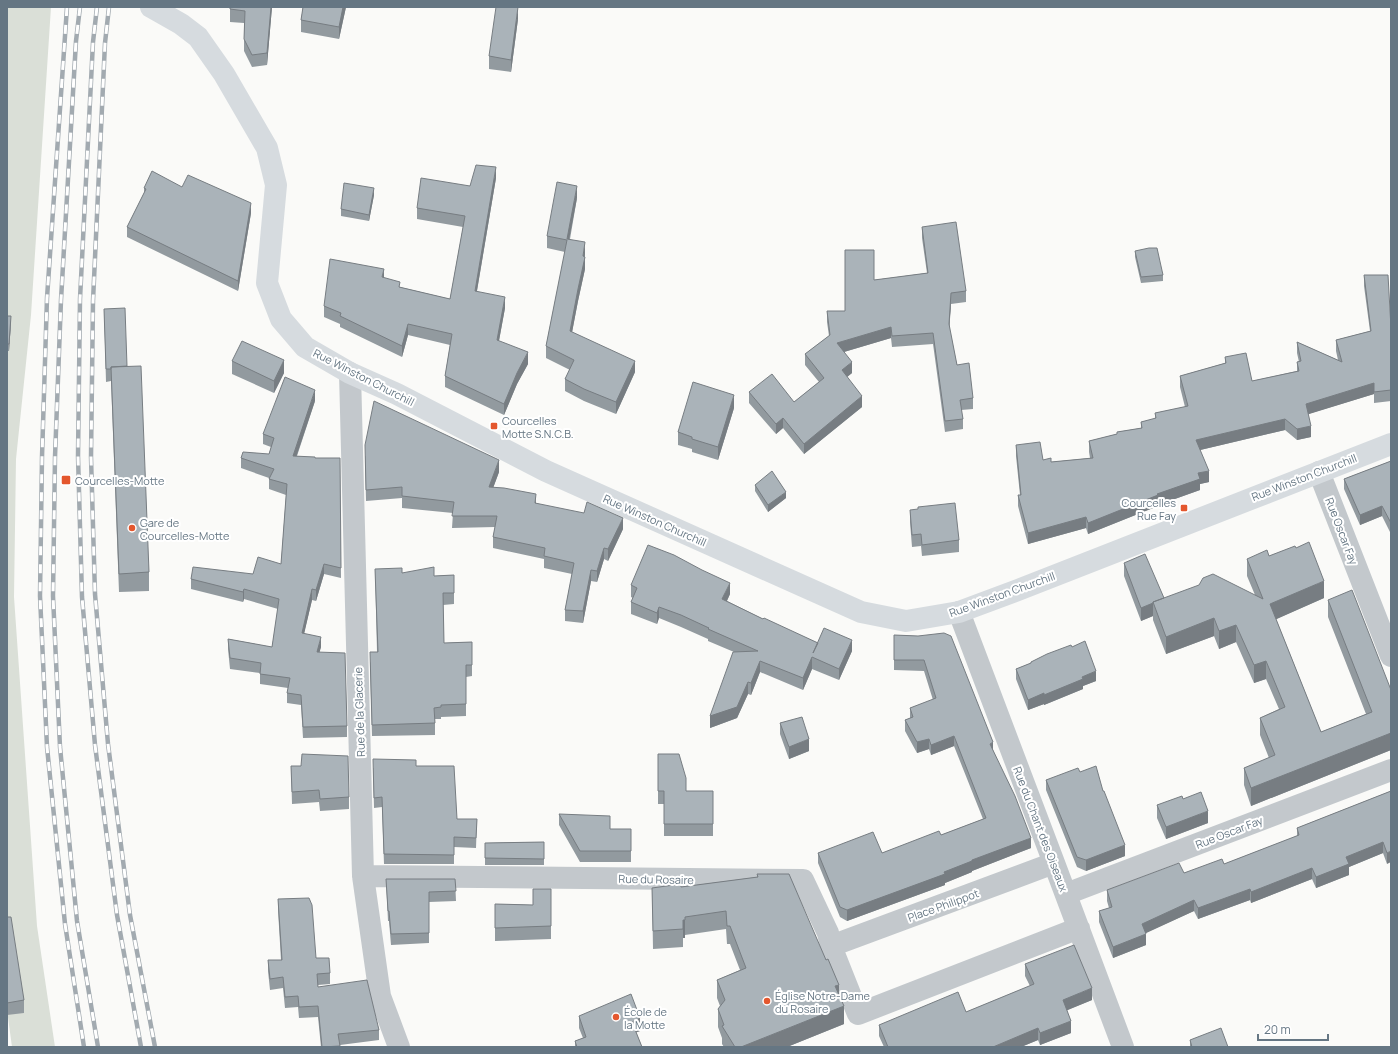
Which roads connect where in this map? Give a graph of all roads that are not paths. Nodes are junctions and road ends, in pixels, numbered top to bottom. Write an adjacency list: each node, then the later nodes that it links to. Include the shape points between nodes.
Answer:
1 (151, 7): 2 (main road, Rue Winston Churchill, via 181,24 198,38 224,74 267,148 276,185 267,283 282,319 305,347)
2 (350, 372): 5 (main road, Rue Winston Churchill, via 546,470 861,612 906,622); 9 (street, Rue de la Glacerie)
3 (1391, 444): 4 (main road, Rue Winston Churchill)
4 (1319, 472): 5 (main road, Rue Winston Churchill); 6 (street, Rue Oscar Fay)
5 (959, 612): 8 (street, Rue du Chant des Oiseaux)
6 (1391, 656)
7 (1391, 770): 10 (street, Rue Oscar Fay)
8 (1054, 863): 10 (street, Rue du Chant des Oiseaux); 12 (street, Place Philippot)
9 (363, 876): 12 (street, Rue du Rosaire, via 803,880 828,933); 13 (street, Rue de la Glacerie, via 380,996)
10 (1066, 894): 11 (street, Rue du Chant des Oiseaux)
11 (1079, 928): 12 (street, Rue du Rosaire, via 858,1014); 14 (street, Rue du Chant des Oiseaux)
12 (831, 946)
13 (399, 1047)
14 (1123, 1047)

